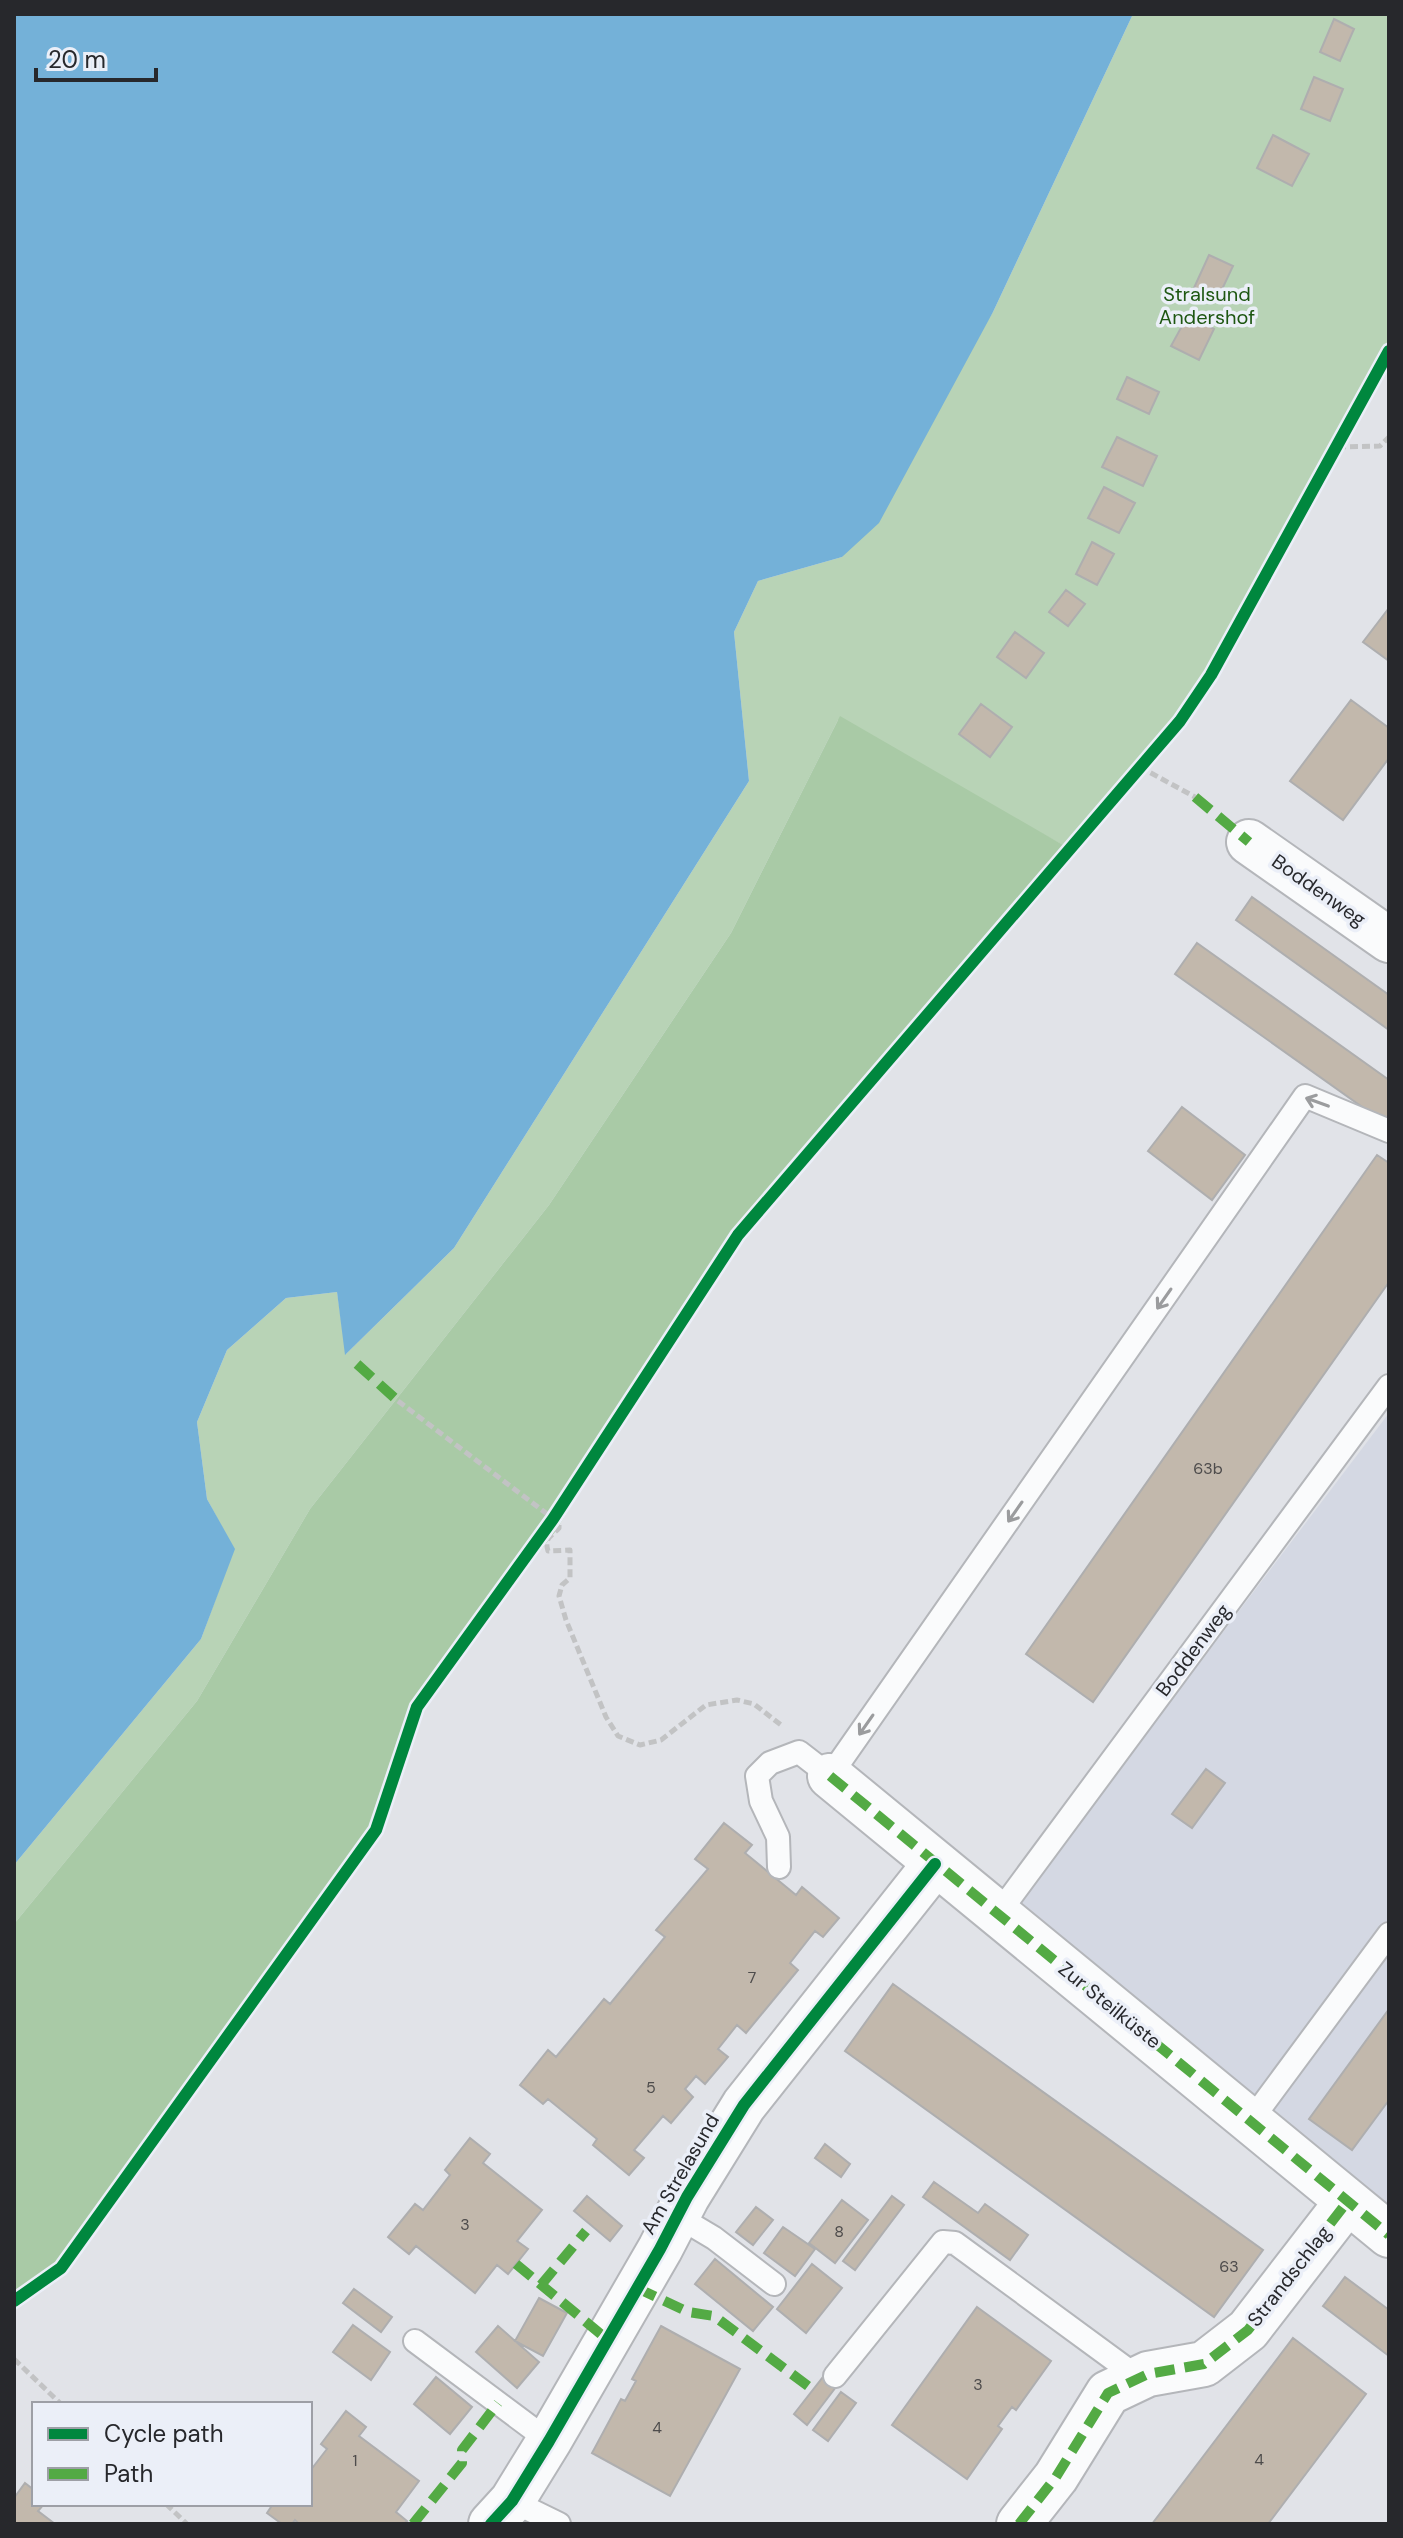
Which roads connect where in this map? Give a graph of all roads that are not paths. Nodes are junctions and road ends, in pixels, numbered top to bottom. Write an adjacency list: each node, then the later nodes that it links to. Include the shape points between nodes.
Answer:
1 (1249, 842): 2 (street, Boddenweg)
2 (1389, 940)
3 (1389, 1131): 5 (lane, one-way to 5, via 1305,1096)
4 (1389, 1386): 8 (lane, Boddenweg)
5 (815, 1764): 6 (street, Zur Steilküste); 7 (lane, via 770,1763 757,1776 761,1801 778,1837)
6 (935, 1864): 8 (street, Zur Steilküste); 12 (street, Am Strelasund, via 744,2105)
7 (779, 1867)
8 (998, 1914): 10 (street, Zur Steilküste)
9 (1389, 1934): 10 (lane)
10 (1252, 2119): 11 (street, Zur Steilküste)
11 (1347, 2202): 13 (street, Zur Steilküste); 17 (street, Strandschlag, via 1248,2330 1204,2364)
12 (677, 2216): 14 (lane); 18 (street, Am Strelasund)
13 (1389, 2235)
14 (774, 2284)
15 (415, 2341): 18 (lane)
16 (835, 2376): 17 (lane, via 943,2242 955,2243)
17 (1139, 2378): 21 (street, Strandschlag, via 1108,2393 1056,2477)
18 (549, 2441): 19 (street, Am Strelasund)
19 (502, 2513): 20 (lane)
20 (559, 2524)
21 (1019, 2524)

